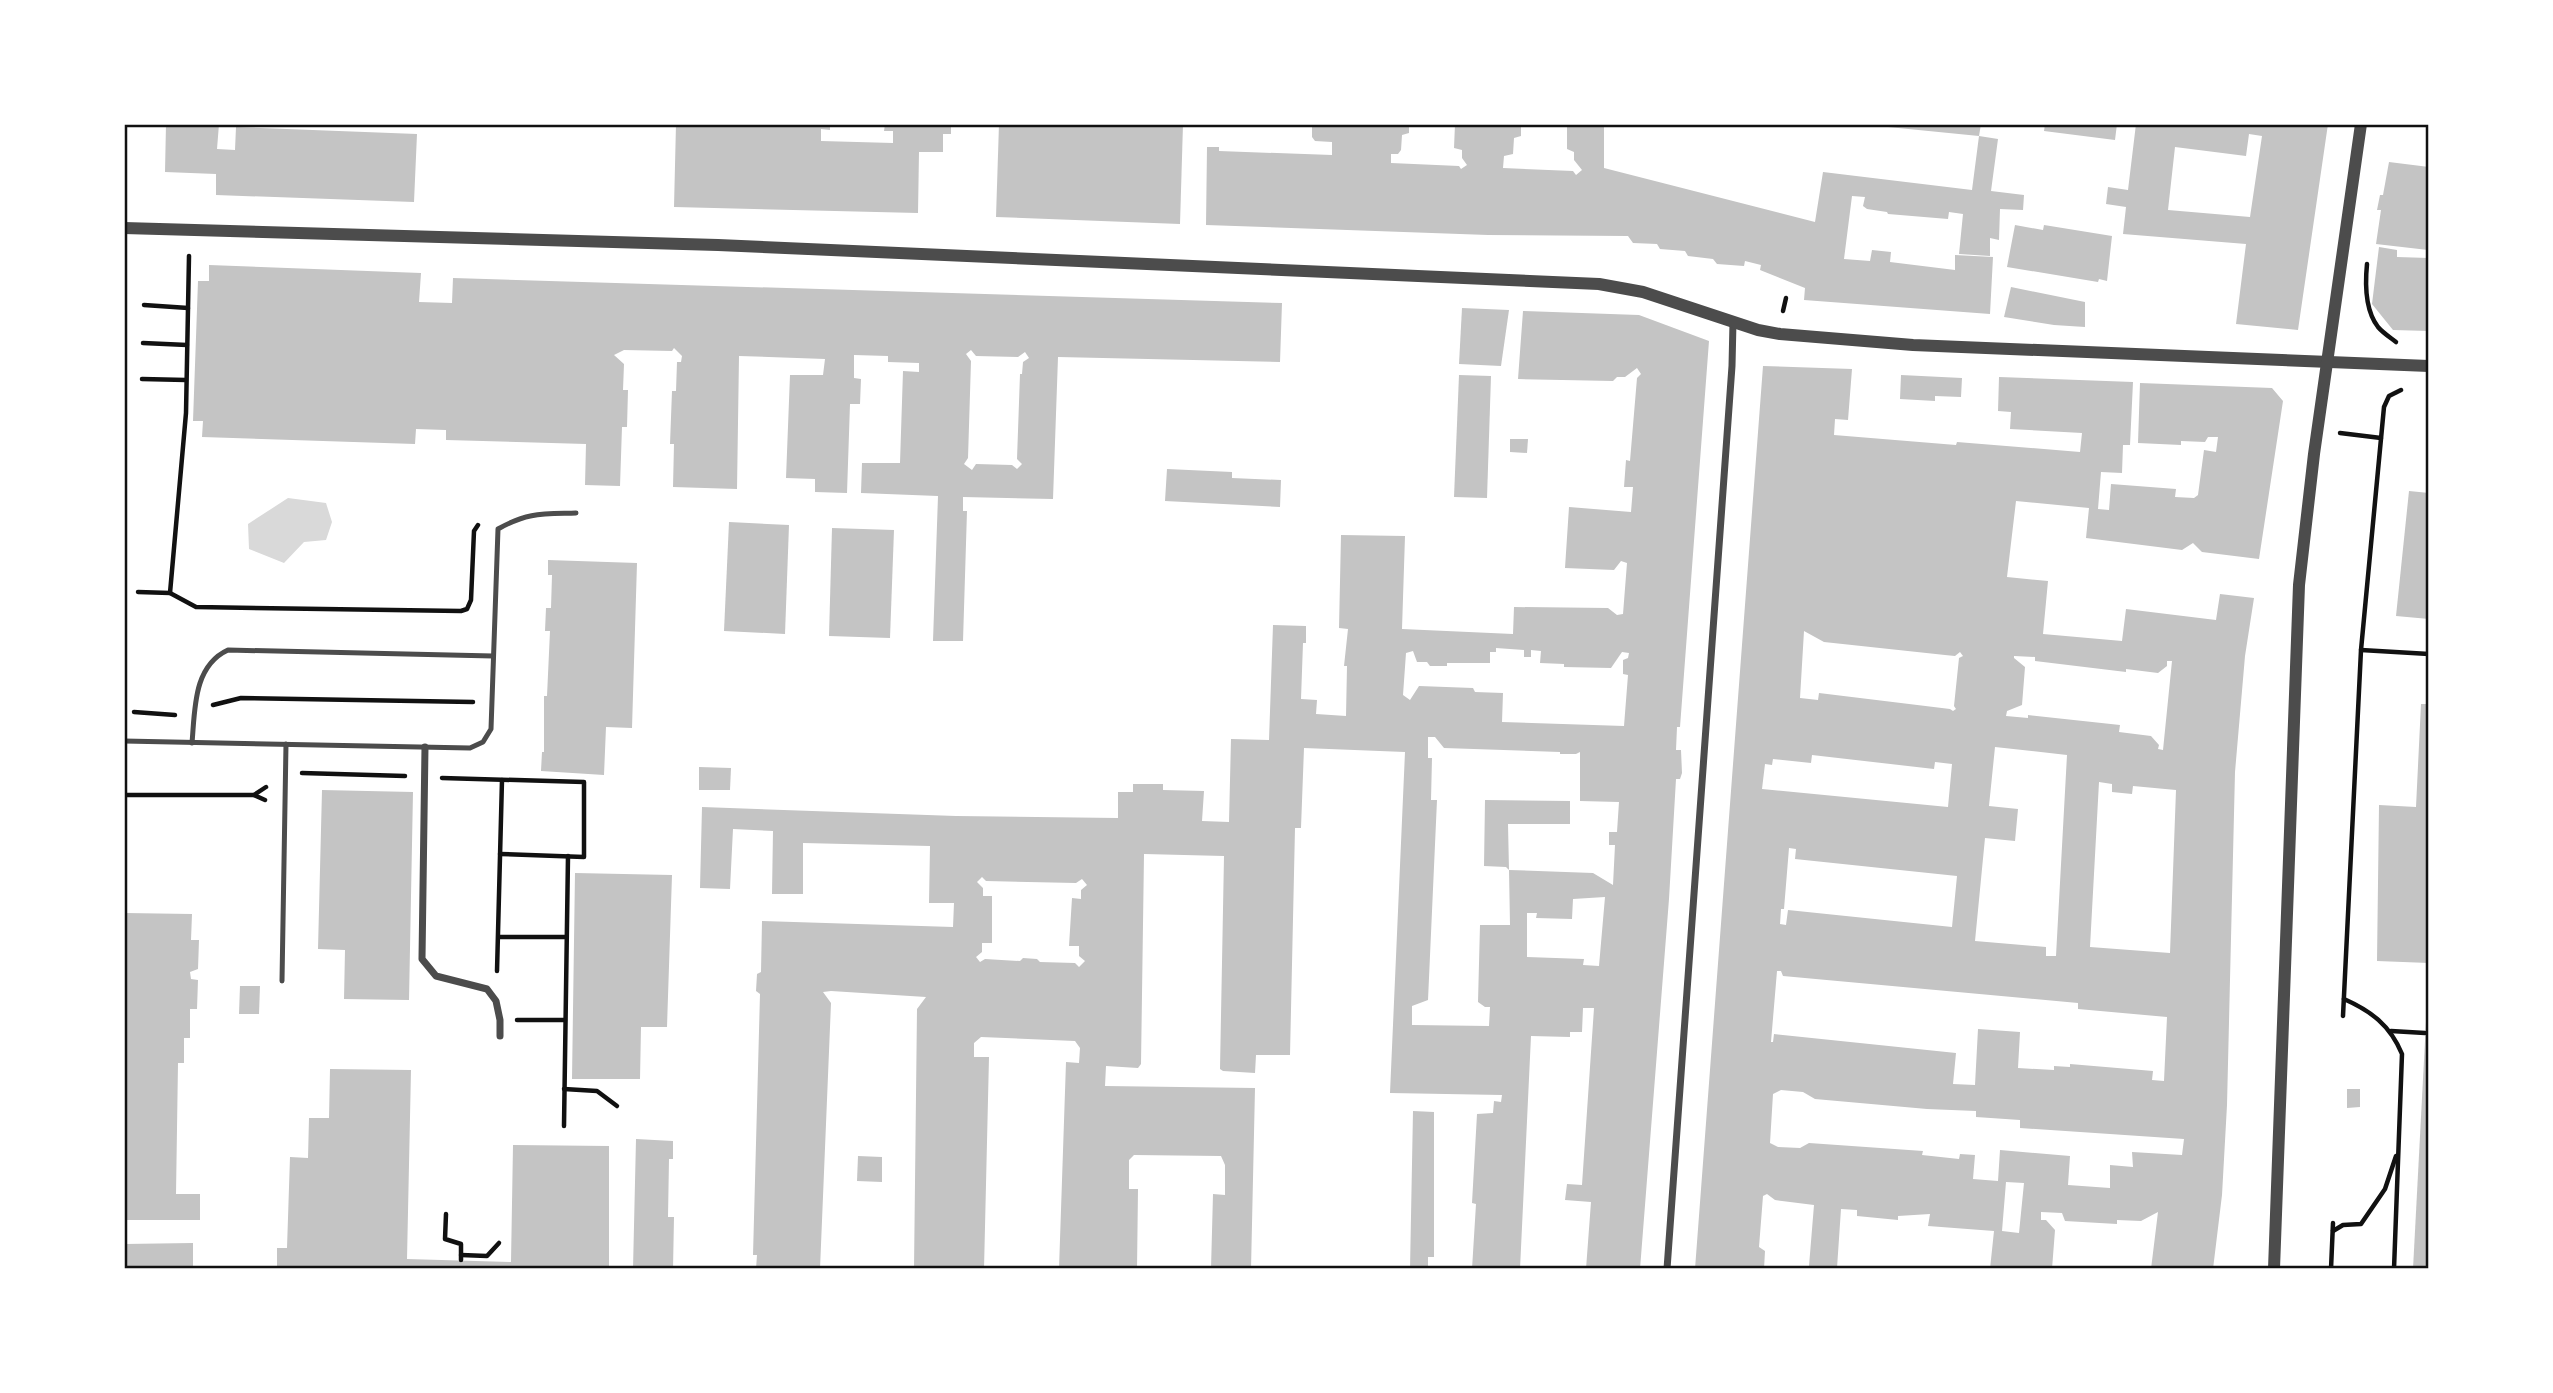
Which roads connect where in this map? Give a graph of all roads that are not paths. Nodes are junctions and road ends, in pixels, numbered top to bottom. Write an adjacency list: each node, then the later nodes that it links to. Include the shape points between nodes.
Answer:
1 (2361, 124): 4 (street)
2 (124, 228): 3 (street, via 718,245 1599,284 1643,292)
3 (1733, 322): 4 (street, via 1780,334 1913,345); 14 (street)
4 (2327, 360): 5 (street); 15 (street, via 2299,585)
5 (2429, 366)
6 (576, 513): 7 (lane, via 531,514 498,529)
7 (493, 656): 9 (lane, via 228,650 207,666 200,682); 11 (lane, via 491,730 483,742 470,748)
8 (124, 741): 9 (lane)
9 (192, 743): 10 (lane)
10 (286, 744): 11 (lane); 12 (lane)
11 (425, 747): 13 (street, via 422,959 436,976 487,989 496,1001)
12 (282, 981)
13 (500, 1036)
14 (1667, 1269)
15 (2274, 1269)

